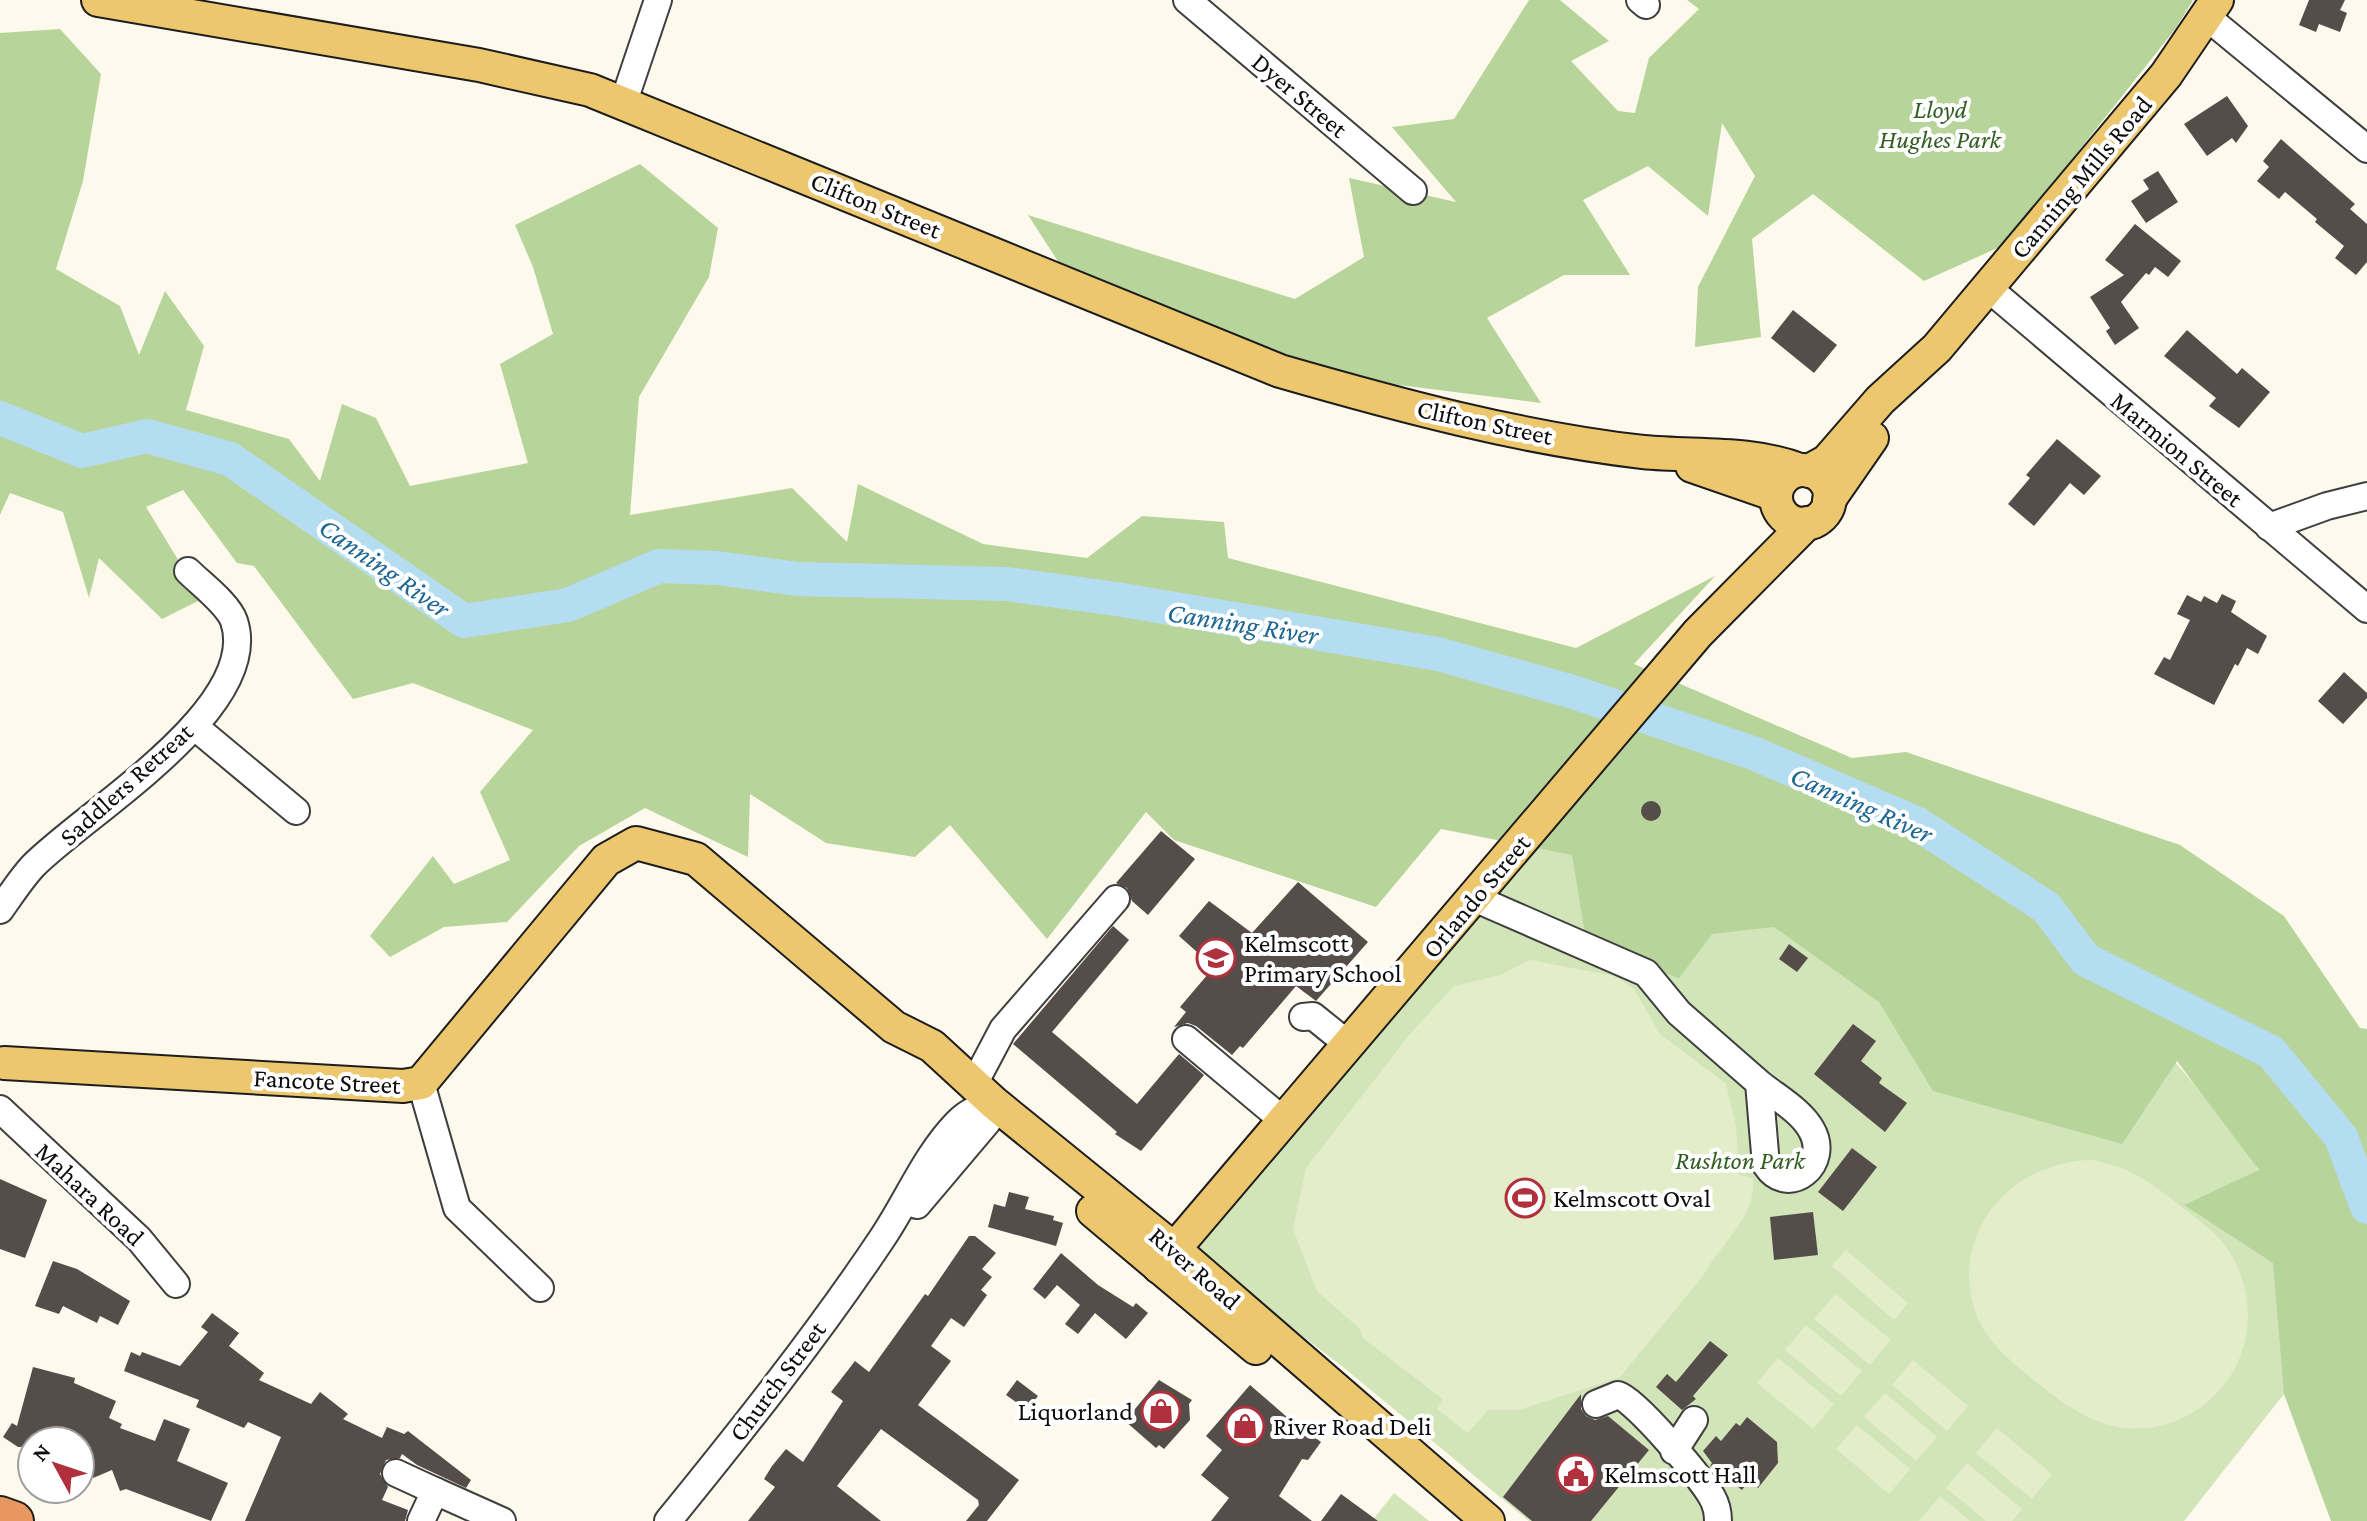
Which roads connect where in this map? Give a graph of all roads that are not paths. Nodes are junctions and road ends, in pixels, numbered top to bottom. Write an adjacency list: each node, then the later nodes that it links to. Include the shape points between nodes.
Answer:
1 (98, 0): 5 (main road, Clifton Street, via 479,65)
2 (658, 0): 5 (street)
3 (1187, 0): 7 (street, Dyer Street)
4 (2213, 9): 6 (street); 8 (main road, Canning Mills Road, via 2166,75)
5 (624, 101): 10 (main road, Clifton Street, via 1280,371 1391,403)
6 (2367, 149)
7 (1413, 191)
8 (1988, 288): 9 (main road, Canning Mills Road); 16 (street, Marmion Street)
9 (1937, 348): 11 (main road, Canning Mills Road, via 1880,400 1827,461); 14 (main road, Canning Mills Road)
10 (1643, 451): 11 (main road, Clifton Street, via 1751,458); 13 (main road, Clifton Street)
11 (1804, 471): 13 (main road, via 1784,478); 14 (main road, via 1825,482)
12 (2367, 496): 16 (street)
13 (1776, 499): 15 (main road, via 1786,518); 19 (main road, Orlando Street, via 1760,546)
14 (1829, 500): 15 (main road, via 1821,517)
15 (1807, 523): 19 (main road, Orlando Street)
16 (2269, 527): 18 (street, Marmion Street)
17 (188, 571): 20 (street, Saddlers Retreat, via 233,618 239,653)
18 (2367, 609)
19 (1690, 643): 23 (main road, Orlando Street)
20 (194, 726): 21 (street); 25 (street, Saddlers Retreat, via 124,794 33,866)
21 (296, 811)
22 (636, 843): 30 (main road, Fancote Street, via 606,860); 32 (main road, River Road, via 696,859 894,1027 932,1046)
23 (1474, 898): 28 (main road, Orlando Street); 31 (street, via 1646,973 1679,1013)
24 (1116, 899): 32 (street, Church Street, via 1003,1029)
25 (0, 910)
26 (1303, 1017): 28 (street, via 1313,1016)
27 (1186, 1039): 34 (street)
28 (1349, 1045): 34 (main road, Orlando Street)
29 (1, 1062): 30 (main road, Fancote Street)
30 (421, 1083): 37 (street, via 457,1208)
31 (1759, 1083)
32 (982, 1104): 35 (main road, River Road); 47 (street, Church Street, via 919,1203 882,1238)
33 (0, 1109): 36 (street, Mahara Road, via 139,1239)
34 (1284, 1121): 35 (main road, Orlando Street)
35 (1167, 1258): 48 (main road, River Road); 49 (main road, River Road)
36 (176, 1284)
37 (540, 1288)
38 (1596, 1404): 40 (street, via 1618,1395 1629,1400)
39 (1694, 1420): 40 (street)
40 (1674, 1451): 50 (street, via 1712,1496)
41 (396, 1473): 42 (street)
42 (435, 1491): 45 (street); 46 (street)
43 (0, 1516): 44 (highway)
44 (14, 1521)
45 (421, 1521)
46 (502, 1521)
47 (668, 1521)
48 (1461, 1521)
49 (1488, 1521)
50 (1718, 1521)

